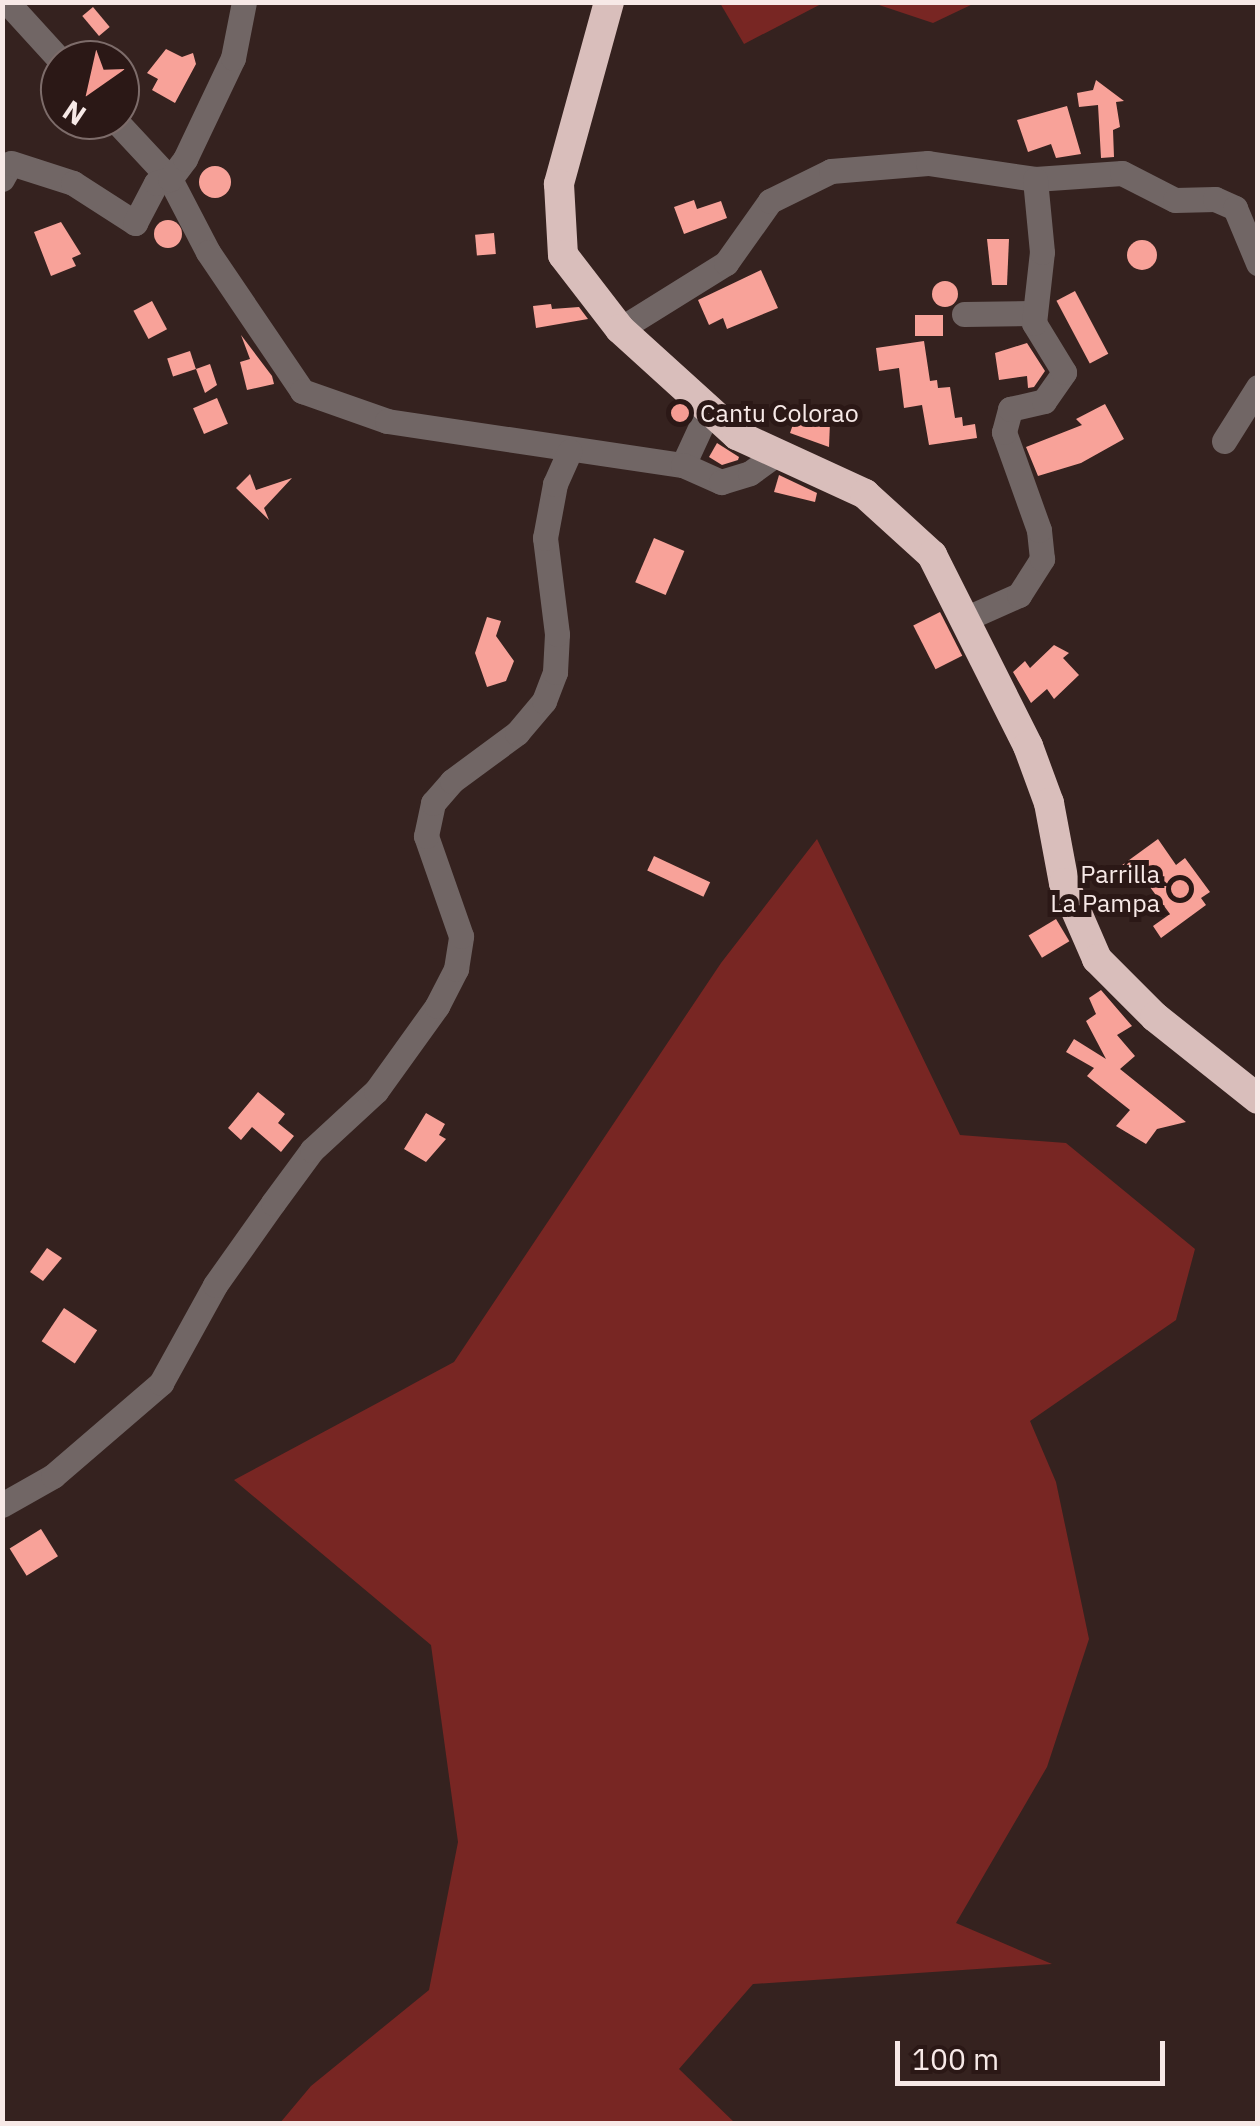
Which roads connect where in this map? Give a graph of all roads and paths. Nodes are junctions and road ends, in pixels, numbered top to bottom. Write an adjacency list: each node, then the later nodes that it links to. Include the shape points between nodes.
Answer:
1 (7, 2): 4 (street)
2 (244, 2): 8 (street, via 232,58)
3 (609, 2): 12 (highway, via 559,184 558,227 573,270)
4 (42, 40)
5 (134, 140): 8 (street)
6 (1035, 178): 9 (street, via 1122,173 1175,200 1223,202 1242,218); 10 (street, via 1042,252); 12 (street, via 946,164 818,175 770,201 726,263)
7 (2, 179): 8 (street, via 11,163 73,183 135,223 156,183)
8 (170, 179): 16 (street, via 208,252 302,391 387,421)
9 (1258, 263)
10 (1033, 313): 11 (street); 19 (street, via 1062,362 1062,382 1044,402 1010,409 1004,432 1039,530 1042,559 1019,595)
11 (964, 314)
12 (620, 329): 14 (highway)
13 (1258, 387): 15 (street)
14 (708, 411): 17 (highway); 18 (street)
15 (1224, 441)
16 (570, 451): 18 (street); 21 (street, via 555,484 545,538 558,634 555,672 544,700 518,733 452,780 433,803 426,836 461,936 456,969 437,1006 376,1091 312,1150 273,1203 215,1285 162,1383 52,1476)
17 (776, 454): 18 (street, via 750,474 721,482); 19 (highway, via 890,512 932,555)
18 (683, 465)
19 (968, 618): 20 (highway, via 1028,746 1049,804 1064,883 1096,959 1155,1017)
20 (1258, 1099)
21 (2, 1505)

